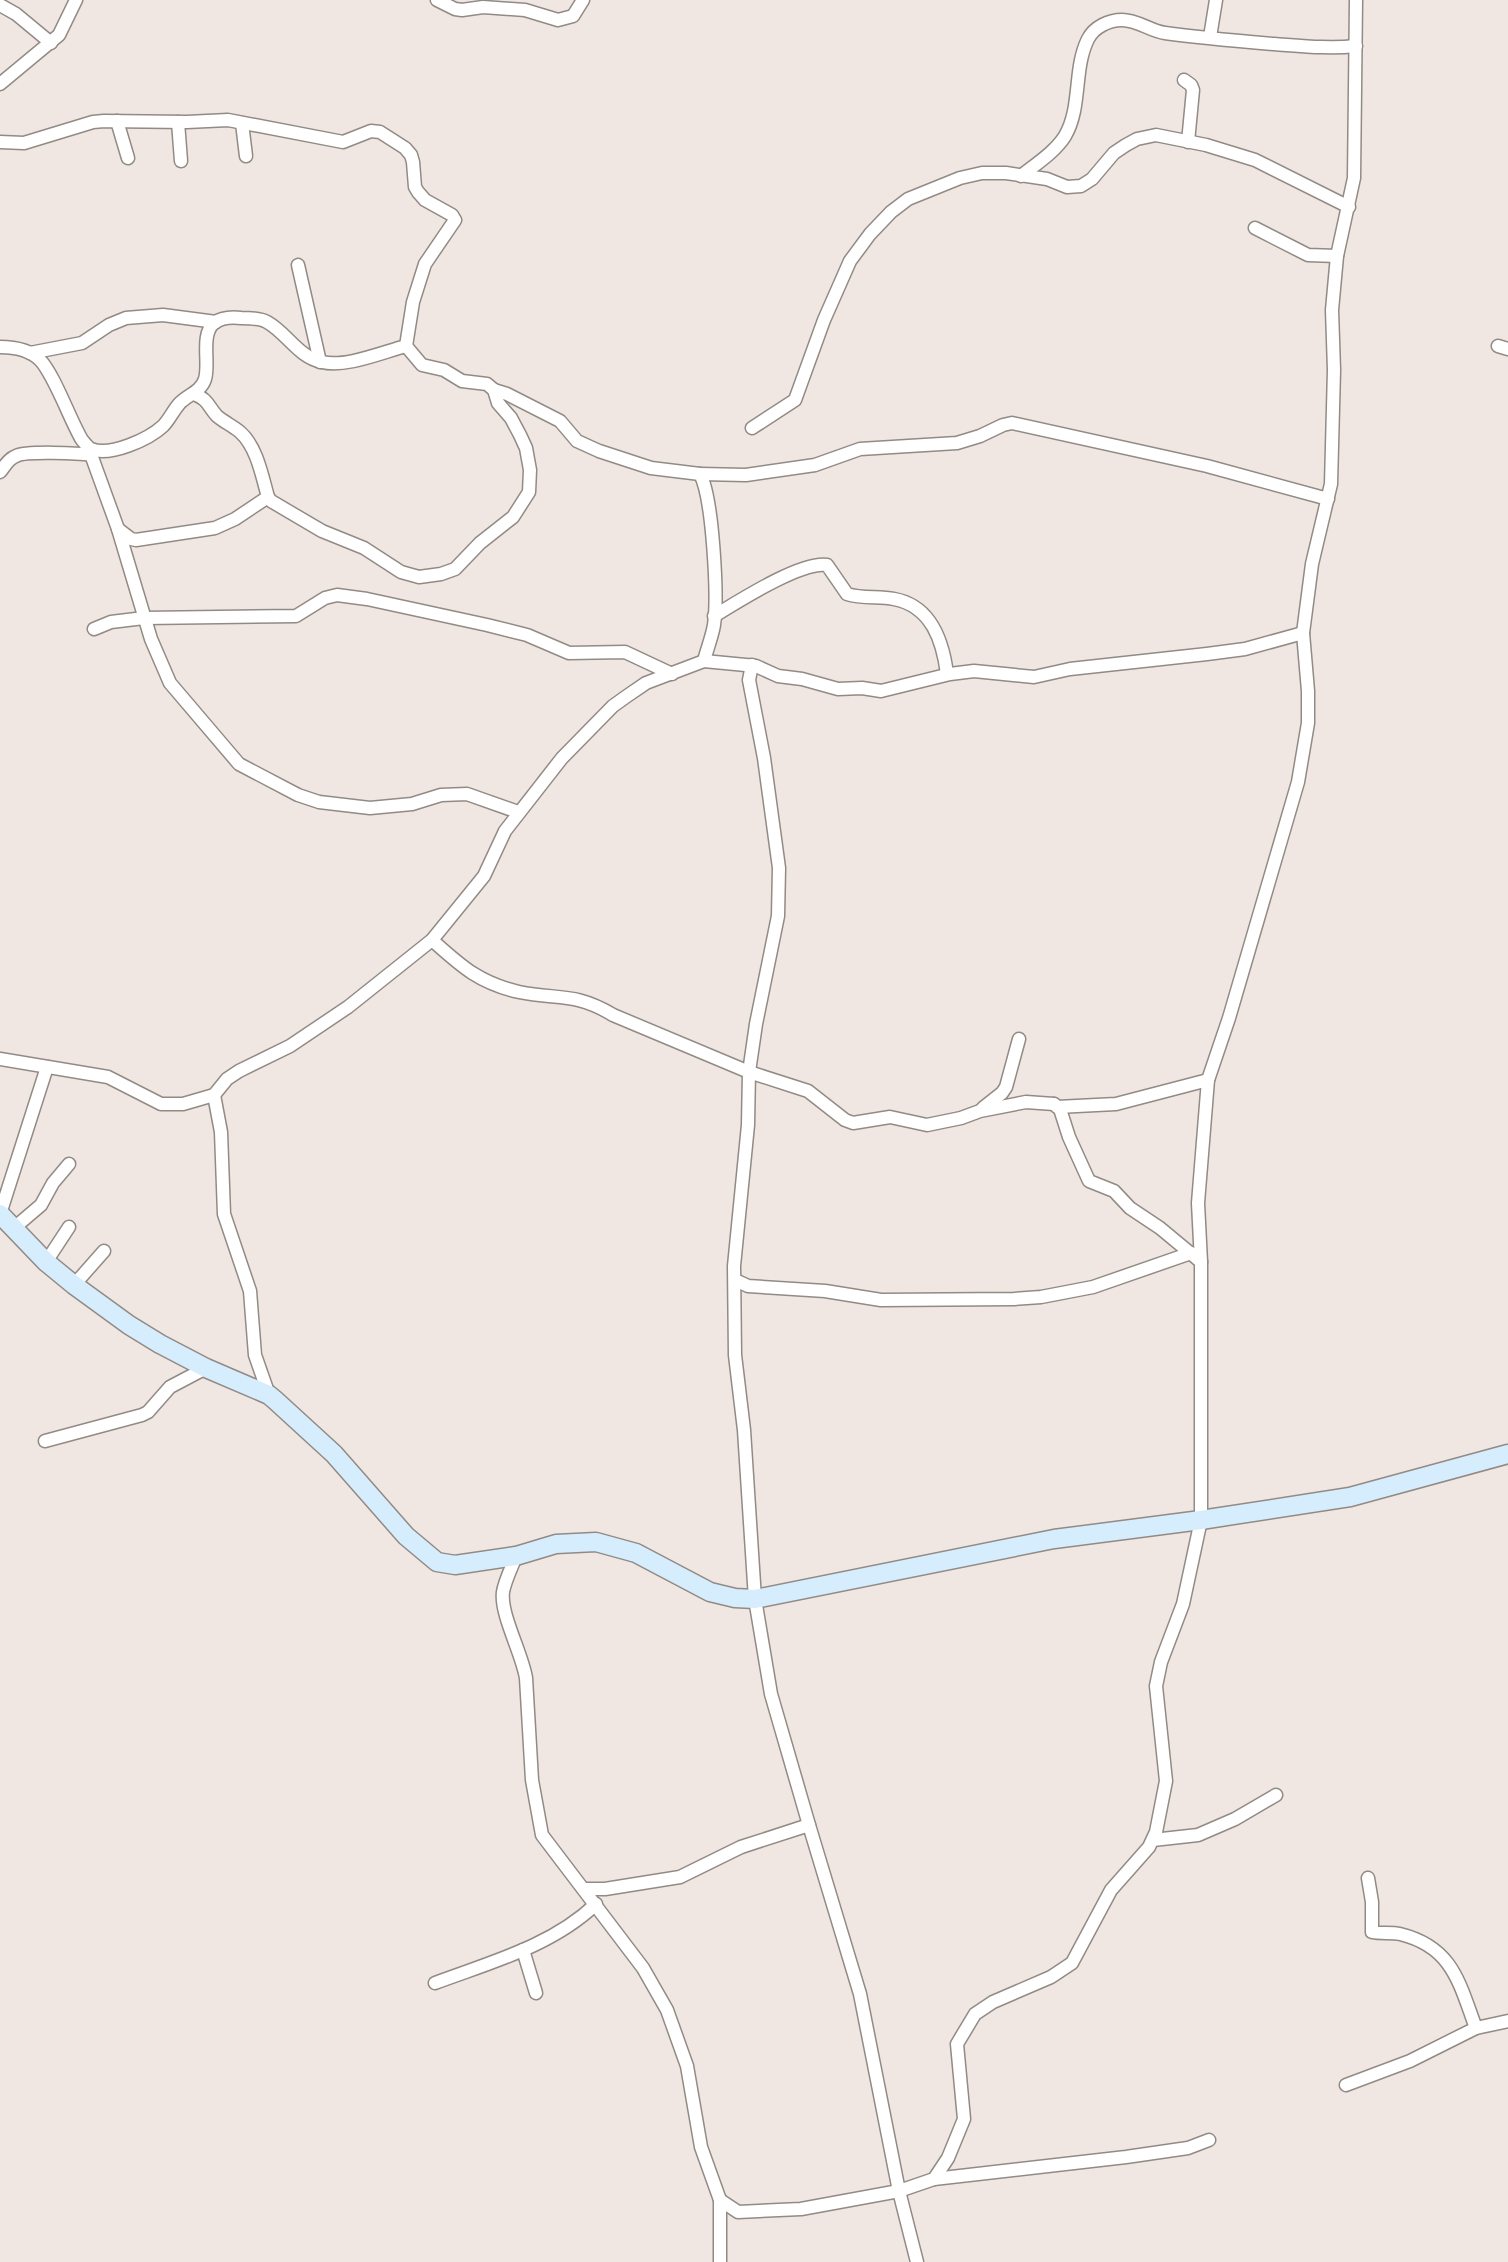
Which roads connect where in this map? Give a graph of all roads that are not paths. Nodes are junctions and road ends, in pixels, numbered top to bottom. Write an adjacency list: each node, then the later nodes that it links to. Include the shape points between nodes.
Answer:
1 (76, 0): 8 (street, via 65,26)
2 (437, 0): 3 (street, via 454,9 525,10 562,20 577,13)
3 (583, 0)
4 (1216, 0): 7 (street)
5 (1356, 0): 9 (street)
6 (0, 4): 8 (street)
7 (1210, 37): 9 (street, via 1321,47); 20 (street, via 1154,32 1131,20 1098,27 1088,38 1065,135 1058,146)
8 (51, 43): 11 (street)
9 (1356, 46): 21 (street, via 1356,155)
10 (1184, 80): 16 (street, via 1193,90)
11 (0, 84)
12 (117, 121): 13 (street); 15 (street, via 93,122 24,143); 18 (street)
13 (178, 122): 14 (street); 19 (street)
14 (242, 123): 17 (street); 26 (street, via 343,142 371,131 380,132 411,155 415,188 425,200 455,220 425,264 413,302)
15 (0, 142)
16 (1188, 142): 20 (street, via 1156,135 1137,139 1114,153 1082,186 1067,187 1047,179); 21 (street, via 1255,160)
17 (246, 156)
18 (128, 158)
19 (181, 161)
20 (1021, 176): 32 (street, via 1006,172 974,174 908,199 891,212 850,261 795,400)
21 (1349, 207): 23 (street)
22 (1256, 228): 23 (street, via 1308,255)
23 (1337, 256): 37 (street)
24 (298, 265): 29 (street)
25 (216, 322): 28 (street, via 163,315 126,318 82,343); 29 (street, via 230,317 268,322 301,352); 31 (street, via 208,331 205,378)
26 (406, 346): 29 (street, via 345,362); 30 (street, via 422,364 444,370 462,381 487,384)
27 (0, 347): 28 (street)
28 (30, 353): 33 (street, via 48,371)
29 (320, 362)
30 (494, 390): 35 (street, via 560,421 577,441 599,451 651,468); 36 (street, via 526,448 529,492 513,517 455,569 411,576 282,509)
31 (194, 394): 33 (street, via 180,403 157,431 127,446); 36 (street, via 207,400 217,416 248,441)
32 (752, 428)
33 (90, 452): 34 (street, via 22,454 9,460); 38 (street)
34 (0, 472)
35 (700, 474): 37 (street, via 746,475 815,465 860,449 957,443 1012,423 1207,466); 39 (street, via 708,503 716,596)
36 (268, 497): 38 (street, via 235,519 209,530 136,540)
37 (1328, 499): 42 (street, via 1312,564)
38 (118, 529): 40 (street)
39 (714, 616): 43 (street); 46 (street, via 769,584 819,563 827,565 847,594 894,599 919,611 938,634)
40 (144, 618): 41 (street, via 111,622); 45 (street, via 296,616 325,598 367,599 526,635 568,653 625,652); 47 (street, via 170,683 228,753 251,772 319,802 370,808 467,794)
41 (94, 629)
42 (1303, 633): 46 (street, via 1245,649 1070,669 1034,677 974,670); 53 (street, via 1308,691 1304,755 1254,935)
43 (704, 661): 44 (street); 45 (street)
44 (752, 665): 46 (street, via 778,676 838,689 880,691); 52 (street, via 749,680 764,758 779,895)
45 (672, 674): 47 (street, via 639,688 614,706 562,758)
46 (947, 675)
47 (518, 812): 48 (street, via 484,876)
48 (432, 940): 52 (street, via 489,983 594,1004); 54 (street, via 348,1007 290,1046 239,1071)
49 (1019, 1039): 56 (street, via 1006,1087)
50 (0, 1059): 51 (street)
51 (47, 1068): 54 (street, via 108,1077 161,1104 183,1104); 58 (street)
52 (748, 1072): 56 (street, via 807,1091 853,1123 890,1117 927,1125); 65 (street, via 748,1125 738,1204)
53 (1208, 1080): 55 (street, via 1116,1104); 64 (street, via 1199,1189)
54 (214, 1095): 68 (street, via 221,1132 224,1214 250,1291 255,1355)
55 (1054, 1104): 56 (street, via 1026,1102); 62 (street, via 1060,1109 1089,1181 1114,1191 1130,1208)
56 (980, 1111)
57 (69, 1164): 60 (street, via 40,1205)
58 (0, 1214): 60 (main road)
59 (69, 1227): 63 (street)
60 (14, 1228): 63 (main road)
61 (104, 1251): 66 (street)
62 (1191, 1253): 64 (street); 65 (street, via 1094,1287 1014,1299 881,1300 825,1291 748,1286)
63 (46, 1262): 66 (main road)
64 (1201, 1262): 71 (street)
65 (735, 1280): 73 (street, via 735,1355)
66 (74, 1285): 67 (main road, via 129,1325)
67 (206, 1368): 68 (main road); 69 (street, via 170,1387 142,1415)
68 (269, 1395): 72 (main road, via 334,1454 406,1536 437,1562 455,1565)
69 (45, 1442)
70 (1508, 1454): 71 (main road, via 1350,1497)
71 (1201, 1520): 73 (main road, via 1054,1539); 76 (street, via 1183,1604 1156,1686 1166,1781)
72 (516, 1556): 73 (main road, via 556,1544 596,1542 636,1553 710,1592); 78 (street, via 503,1590 503,1607 526,1678 532,1780 539,1825 542,1835)
73 (755, 1599): 75 (street, via 771,1694)
74 (1276, 1795): 76 (street, via 1235,1820 1198,1835)
75 (808, 1826): 78 (street, via 741,1847 672,1880); 88 (street, via 860,1994)
76 (1154, 1840): 87 (street, via 1111,1890 1072,1963 975,2014 957,2044 964,2119 948,2158)
77 (1368, 1878): 84 (street, via 1372,1932 1405,1935 1443,1955 1457,1978)
78 (585, 1889): 79 (street)
79 (596, 1904): 80 (street, via 575,1923); 89 (street, via 643,1968 667,2010 687,2066 701,2147)
80 (523, 1950): 81 (street); 82 (street)
81 (435, 1983)
82 (536, 1993)
83 (1508, 2021): 84 (street)
84 (1476, 2028): 85 (street, via 1410,2061)
85 (1346, 2085)
86 (1209, 2140): 87 (street, via 1188,2148 1126,2157)
87 (933, 2179): 88 (street)
88 (899, 2191): 89 (street, via 801,2209 747,2212 731,2209); 91 (street)
89 (720, 2200): 90 (street)
90 (720, 2262)
91 (917, 2262)

